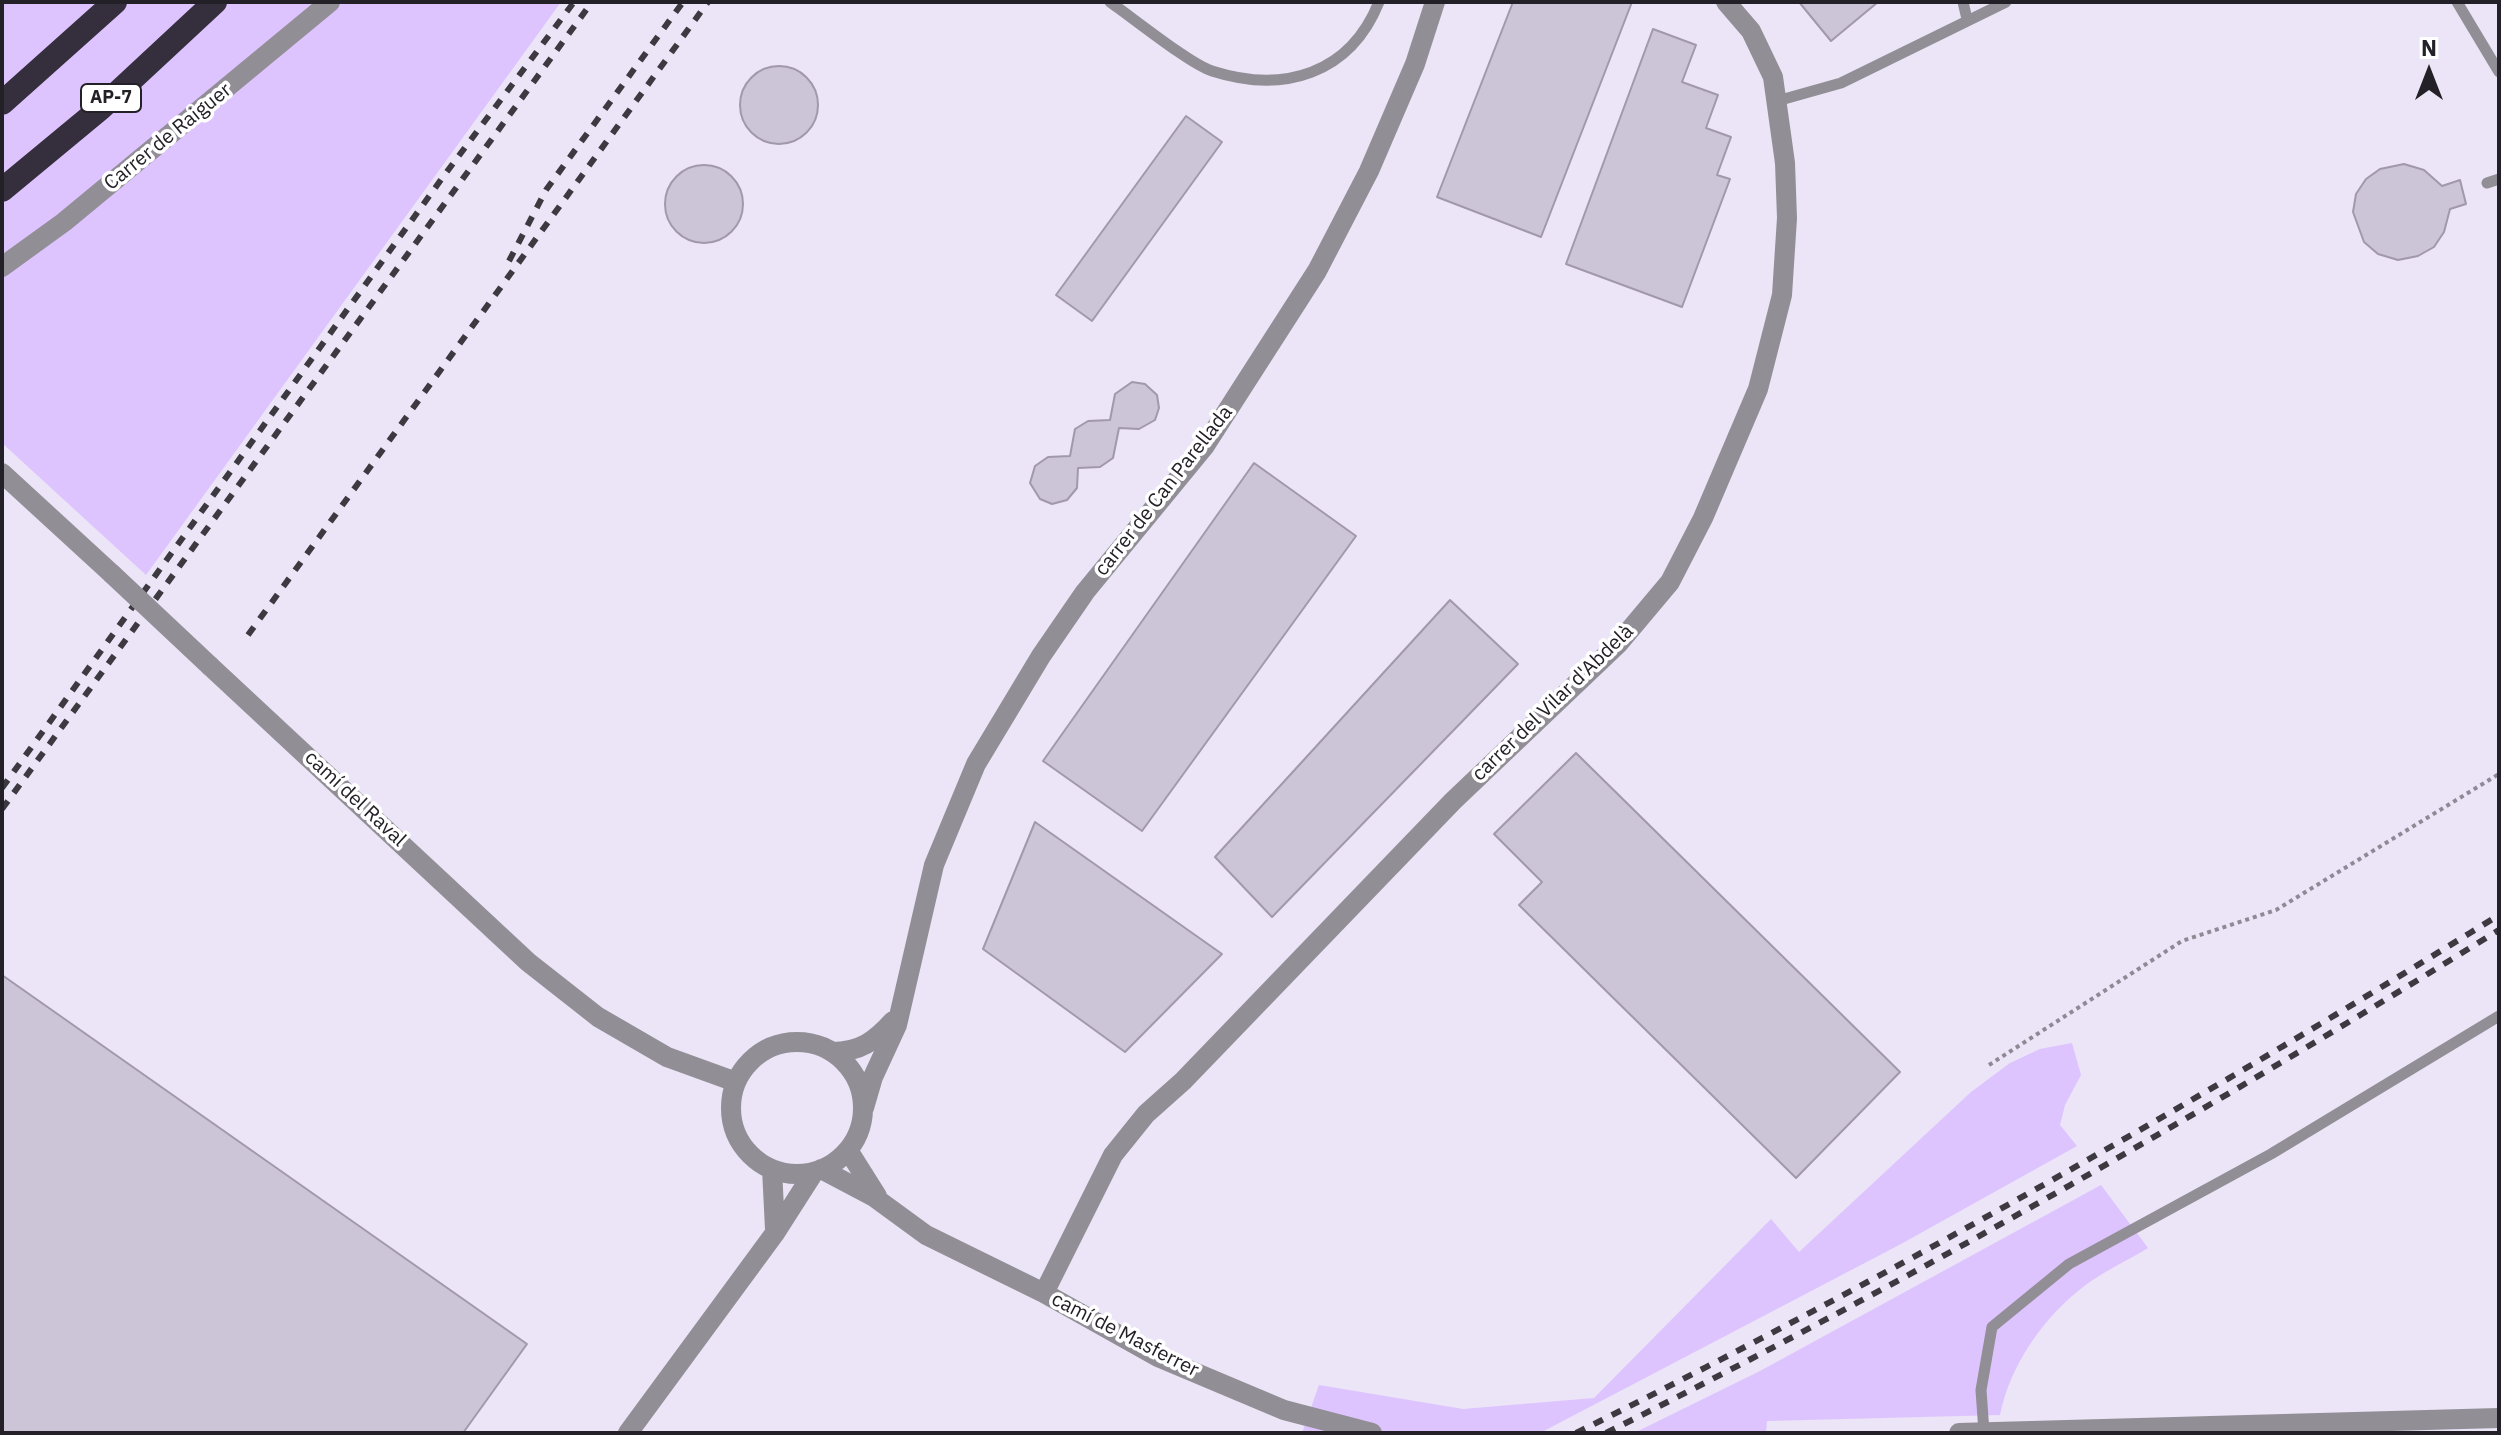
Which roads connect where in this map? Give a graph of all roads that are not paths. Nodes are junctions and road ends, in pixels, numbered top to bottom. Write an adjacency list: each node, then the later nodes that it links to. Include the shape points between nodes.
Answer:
1 (115, 2): 14 (highway)
2 (215, 2): 15 (highway, AP-7, via 101,108)
3 (330, 2): 16 (street, Carrer de Raiguer)
4 (1110, 2): 5 (lane, via 1210,71 1285,79 1320,72 1351,50)
5 (1379, 2)
6 (1435, 2): 18 (street, carrer de Can Parellada, via 1369,171 1317,271 1204,447 1067,617 976,764 934,865)
7 (1726, 2): 13 (street, carrer del Vilar d'Abdelà, via 1765,58)
8 (1963, 2): 11 (lane)
9 (2006, 2): 11 (lane)
10 (2457, 2): 12 (lane)
11 (1967, 19): 13 (lane, via 1841,83)
12 (2499, 72)
13 (1777, 101): 28 (street, carrer del Vilar d'Abdelà, via 1787,218 1782,295 1758,389 1670,582 1618,644 1453,801 1146,1114 1113,1155)
14 (2, 103)
15 (2, 190)
16 (2, 267)
17 (2, 473): 21 (street, camí del Raval, bridge, via 540,971 598,1017 667,1057)
18 (908, 984): 20 (street, carrer de Can Parellada, via 893,1021 877,1039 853,1052); 22 (street, carrer de Can Parellada)
19 (2499, 1016): 30 (lane, via 2271,1154 2058,1273 1992,1327 1981,1390)
20 (832, 1052): 21 (street, via 811,1043 788,1042 749,1063); 22 (street, via 849,1066)
21 (736, 1082): 24 (street, via 733,1123 754,1158)
22 (864, 1108): 23 (street, via 860,1130)
23 (848, 1150): 25 (street); 26 (street, camí de Masferrer, via 862,1177)
24 (772, 1169): 25 (street, via 793,1174); 27 (street)
25 (818, 1170): 26 (street, camí de Masferrer); 27 (street)
26 (891, 1210): 28 (street, camí de Masferrer, via 926,1235)
27 (775, 1233): 31 (street)
28 (1044, 1293): 32 (street, camí de Masferrer, via 1172,1363 1284,1410)
29 (2499, 1418): 30 (street)
30 (1984, 1432): 33 (street)
31 (628, 1433)
32 (1372, 1433)
33 (1959, 1433)

